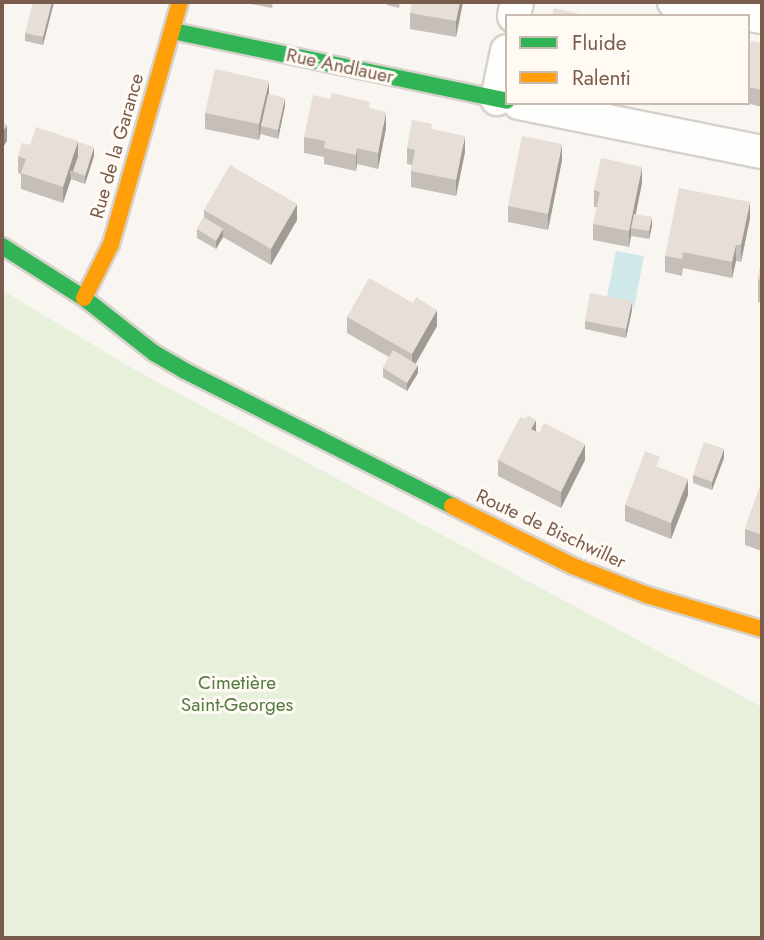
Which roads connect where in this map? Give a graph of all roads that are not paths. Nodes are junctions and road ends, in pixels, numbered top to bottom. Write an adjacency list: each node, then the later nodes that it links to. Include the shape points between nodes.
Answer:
1 (180, 2): 4 (street, Rue de la Garance)
2 (674, 2): 3 (street)
3 (744, 14)
4 (173, 30): 5 (street, Rue Andlauer); 9 (street, Rue de la Garance, via 111,244)
5 (505, 101)
6 (527, 105): 7 (street, Rue Andlauer)
7 (762, 152)
8 (2, 246): 9 (street, Route de Bischwiller)
9 (84, 298): 10 (street, Route de Bischwiller); 12 (street, Route de Bischwiller, via 154,353)
10 (146, 327)
11 (217, 369): 12 (street, Route de Bischwiller)
12 (332, 443): 13 (street, Route de Bischwiller, via 573,566 672,604)
13 (762, 629)

